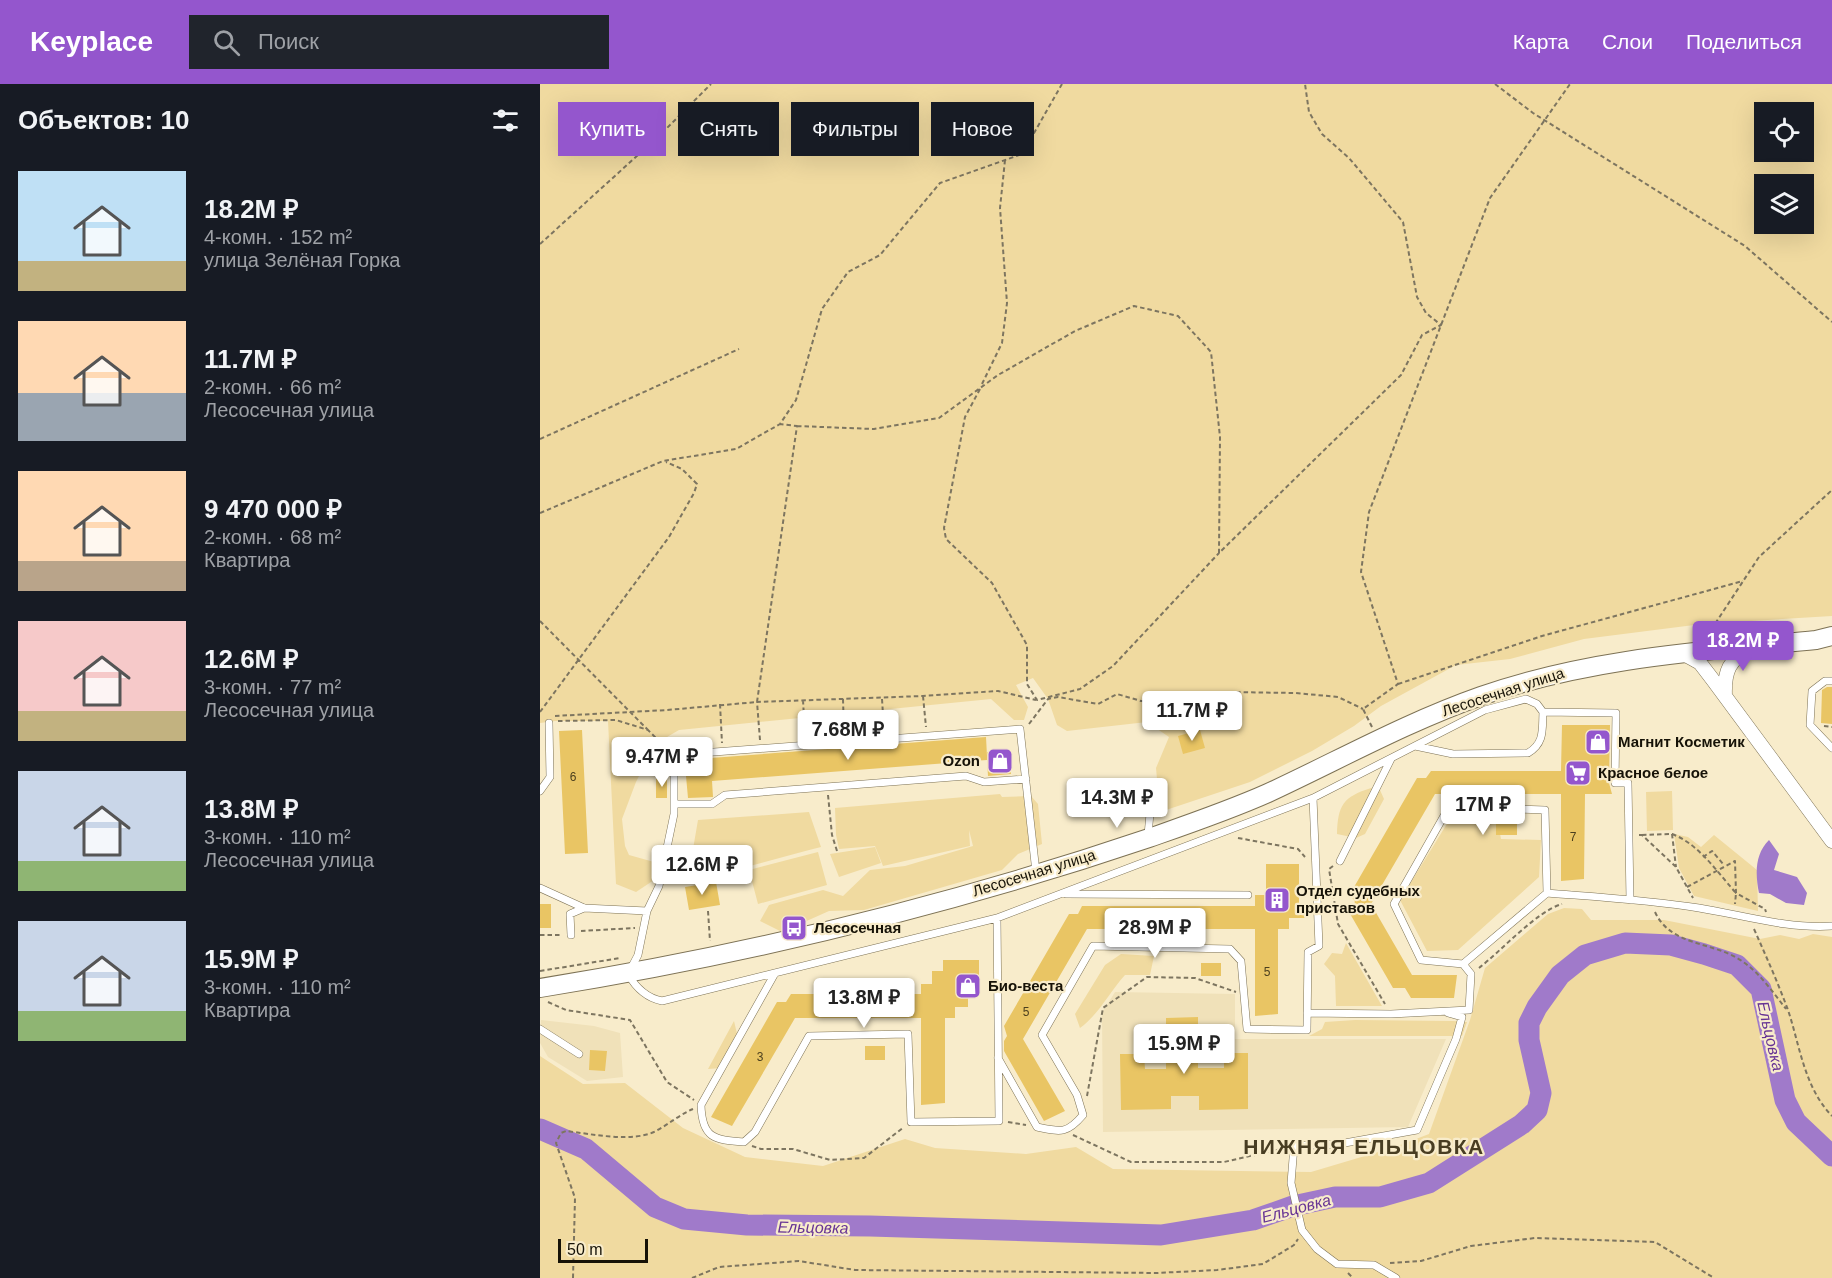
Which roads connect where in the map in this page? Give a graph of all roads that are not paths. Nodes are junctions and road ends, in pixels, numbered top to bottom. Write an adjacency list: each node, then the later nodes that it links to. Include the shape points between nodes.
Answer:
1 (1832, 636): 2 (street, Лесосечная улица)
2 (1756, 645): 3 (street, Лесосечная улица); 5 (street, via 1729,664 1724,678)
3 (1690, 652): 5 (street); 16 (street, Лесосечная улица, via 1576,668 1483,695 1377,739 1266,794)
4 (1832, 681): 9 (lane, via 1825,681 1812,691 1810,725)
5 (1725, 696): 17 (street)
6 (1543, 712): 8 (lane, via 1526,699 1485,710); 8 (lane, via 1542,740 1528,753 1453,754); 24 (lane, via 1616,713 1616,783 1628,783)
7 (550, 720): 12 (lane, via 550,777)
8 (1415, 746): 10 (lane)
9 (1832, 748)
10 (1391, 759): 14 (lane); 18 (lane)
11 (1026, 779): 15 (lane, via 984,782 966,776 725,795 712,804); 15 (lane, via 1020,729 1007,729 674,755); 19 (lane)
12 (540, 791)
13 (1152, 792): 16 (lane)
14 (1313, 798): 22 (lane); 35 (lane, via 1319,946 1308,952)
15 (674, 804): 26 (lane, via 659,886)
16 (1148, 838): 19 (street, Лесосечная улица)
17 (1832, 841)
18 (1340, 861)
19 (1036, 873): 31 (street, Лесосечная улица, via 742,952)
20 (540, 888): 25 (lane)
21 (1547, 893): 24 (lane); 30 (lane); 30 (lane, via 1545,810 1449,807 1394,904 1421,960)
22 (1060, 894): 23 (lane); 27 (lane)
23 (1248, 895)
24 (1630, 900): 28 (lane)
25 (584, 908): 26 (lane); 29 (lane, via 570,914)
26 (647, 912): 31 (lane, via 638,955)
27 (997, 918): 32 (lane); 38 (lane)
28 (1832, 926)
29 (571, 935)
30 (1463, 964): 34 (lane, via 1471,974 1469,1010)
31 (628, 974): 32 (lane, via 650,999 662,1001); 33 (street, Лесосечная улица)
32 (774, 975): 38 (lane, via 701,1105 707,1133 723,1141 744,1142 755,1131 809,1036 908,1034 911,1122 999,1121)
33 (544, 995)
34 (1443, 1012): 35 (lane); 39 (lane, via 1462,1017 1417,1130 1339,1144 1294,1146 1291,1183 1302,1230 1317,1249 1337,1264 1374,1265)
35 (1307, 1013): 38 (lane, via 1307,1030 1247,1029 1241,961 1230,949 1093,946 1042,1035 1077,1095 1083,1115 1071,1129 1037,1127)
36 (540, 1029): 37 (lane)
37 (579, 1054)
38 (998, 1058)
39 (1396, 1278)

